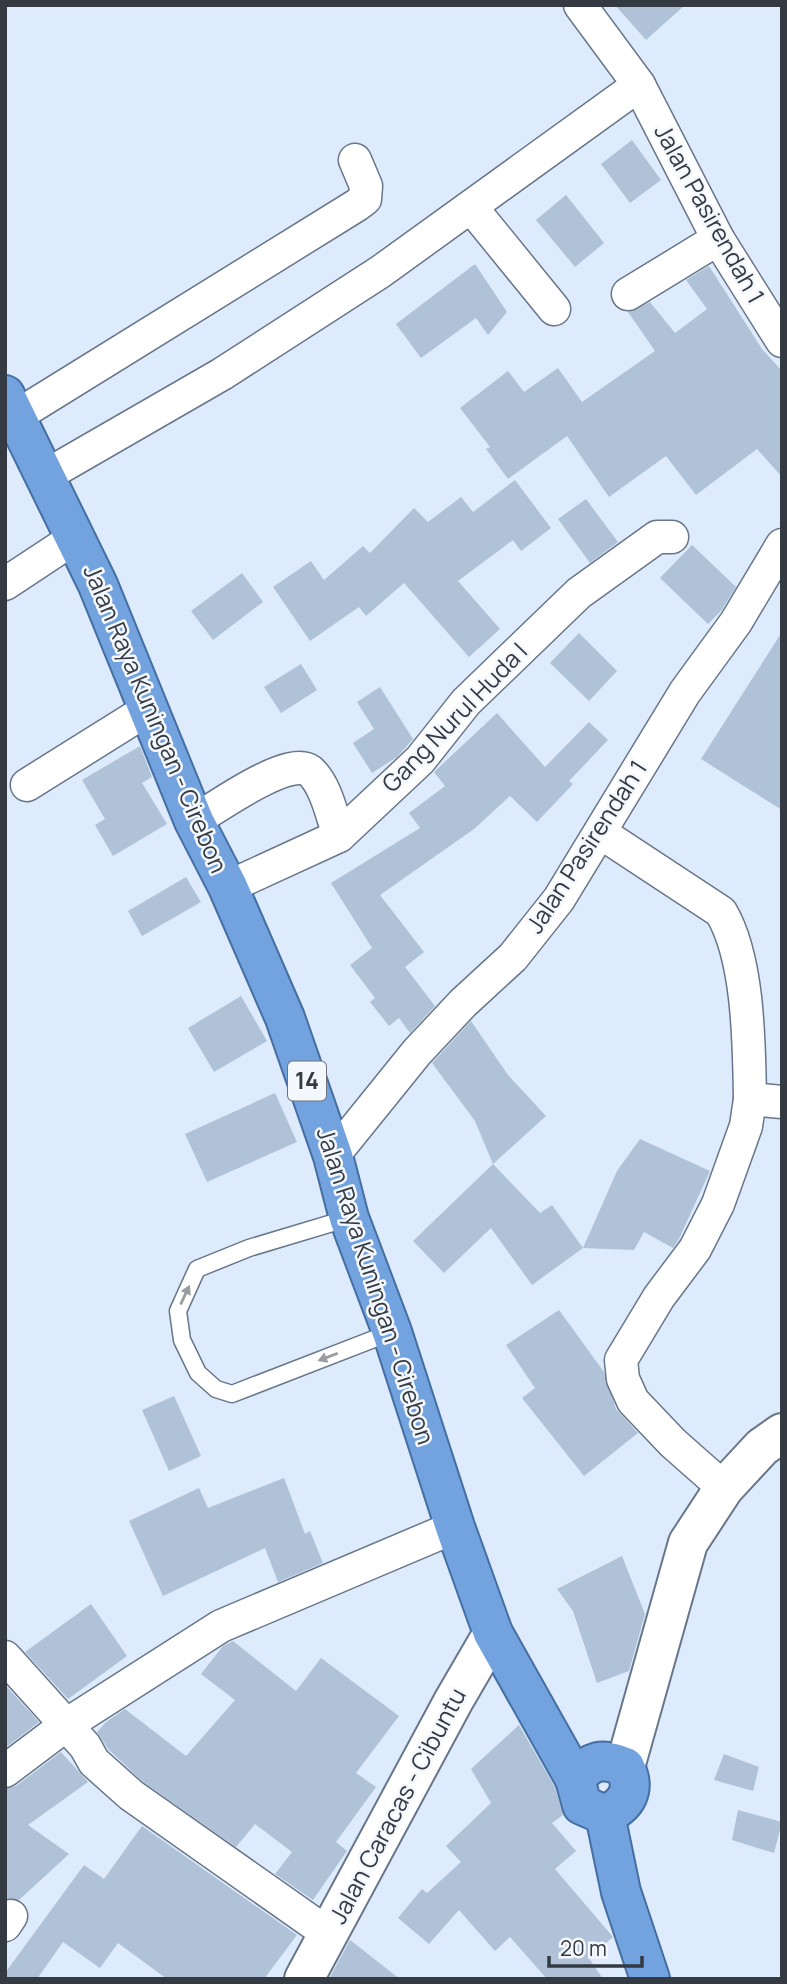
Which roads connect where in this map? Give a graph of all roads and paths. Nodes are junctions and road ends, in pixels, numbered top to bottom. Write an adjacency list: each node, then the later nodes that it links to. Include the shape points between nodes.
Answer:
1 (580, 5): 2 (street, Jalan Pasirendah 1)
2 (639, 85): 4 (street); 5 (street, Jalan Pasirendah 1)
3 (355, 160): 9 (street, via 366,186 365,199 357,205)
4 (471, 207): 7 (street); 10 (street, via 222,374)
5 (718, 239): 6 (street); 8 (street, Jalan Pasirendah 1)
6 (628, 294)
7 (554, 309)
8 (782, 341)
9 (11, 405): 10 (highway, Jalan Raya Kuningan - Cirebon / 14)
10 (45, 476): 11 (highway, Jalan Raya Kuningan - Cirebon / 14)
11 (76, 537): 14 (street); 15 (highway, Jalan Raya Kuningan - Cirebon / 14)
12 (673, 537): 19 (street, Gang Nurul Huda I, via 657,537 579,593 466,702 420,760)
13 (782, 545): 18 (street, Jalan Pasirendah 1, via 736,622 685,692)
14 (5, 584)
15 (150, 708): 16 (street); 17 (highway, Jalan Raya Kuningan - Cirebon / 14)
16 (27, 785)
17 (194, 821): 19 (street, via 279,771 297,766 309,771 321,786); 20 (highway, Jalan Raya Kuningan - Cirebon / 14)
18 (601, 833): 21 (street, via 721,912 732,931 749,1028); 23 (street, Jalan Pasirendah 1, via 559,899 513,957 417,1052)
19 (339, 835): 20 (street, Gang Nurul Huda I)
20 (228, 887): 23 (highway, Jalan Raya Kuningan - Cirebon / 14, via 285,1018)
21 (750, 1099): 22 (street); 27 (street, via 746,1126 718,1204 695,1249 621,1360 633,1401)
22 (782, 1102)
23 (333, 1156): 24 (highway, Jalan Raya Kuningan - Cirebon / 14)
24 (349, 1218): 25 (highway, Jalan Raya Kuningan - Cirebon / 14); 25 (lane, one-way to 24, via 232,1394 216,1389 198,1373 182,1340 178,1311 197,1269)
25 (392, 1332): 28 (highway, Jalan Raya Kuningan - Cirebon / 14)
26 (778, 1435): 27 (street)
27 (724, 1488): 32 (street, via 688,1543)
28 (455, 1527): 29 (highway, Jalan Raya Kuningan - Cirebon / 14); 31 (street, via 221,1626)
29 (493, 1633): 34 (highway, Jalan Raya Kuningan - Cirebon / 14); 36 (street, Jalan Caracas - Cibuntu)
30 (5, 1657): 31 (street)
31 (66, 1725): 33 (street); 36 (street, via 94,1762 131,1795)
32 (625, 1768): 34 (highway, via 595,1761); 35 (highway, via 630,1796)
33 (5, 1771)
34 (575, 1779): 35 (highway, Jalan Raya Kuningan - Cirebon / 14, via 582,1805)
35 (605, 1815): 38 (highway, via 621,1892)
36 (330, 1935): 37 (street, Jalan Caracas - Cibuntu)
37 (304, 1979)
38 (650, 1979)

